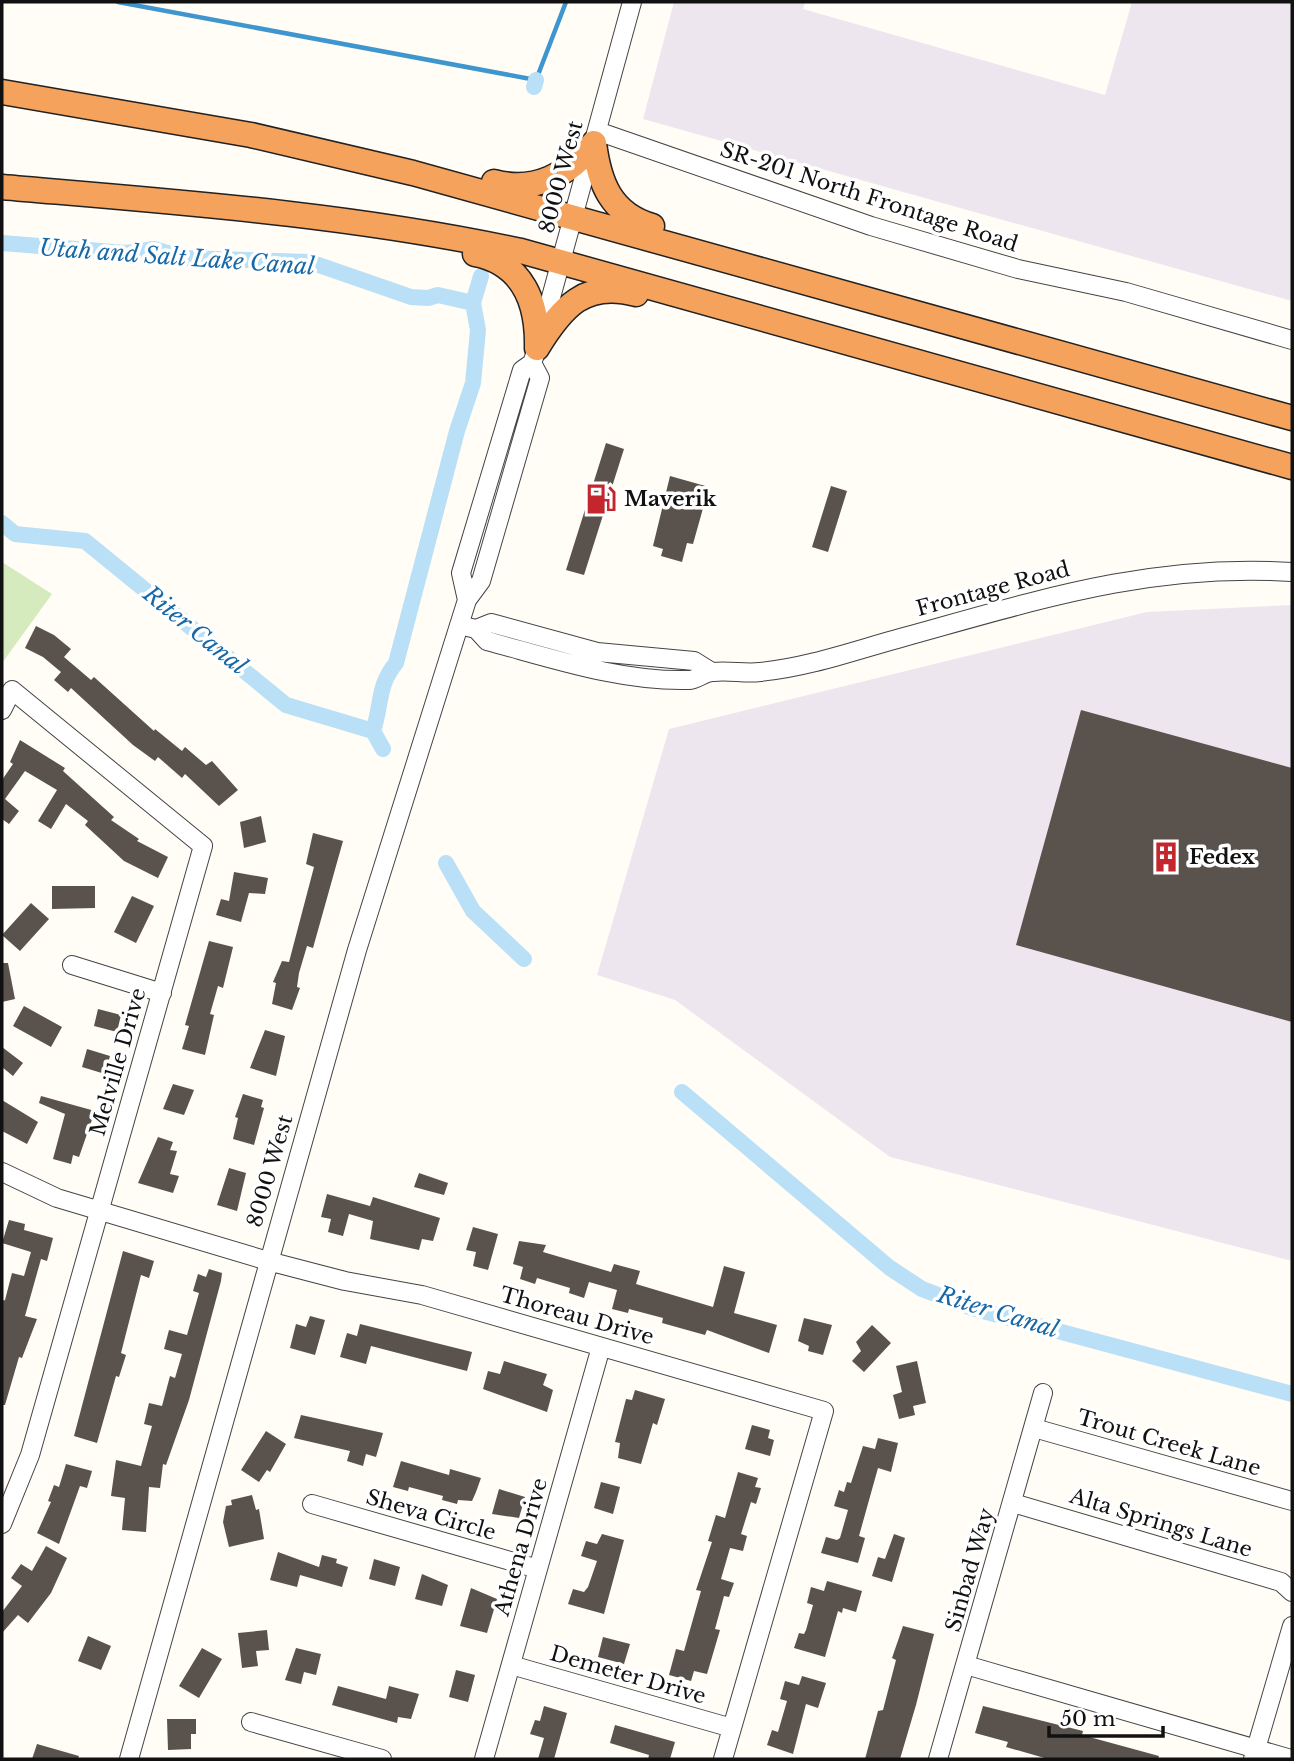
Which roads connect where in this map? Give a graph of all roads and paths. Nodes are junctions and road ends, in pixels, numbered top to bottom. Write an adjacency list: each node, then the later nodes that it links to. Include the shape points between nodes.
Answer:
1 (632, 2): 4 (street, 8000 West)
2 (2, 92): 3 (highway)
3 (251, 135): 4 (highway, via 328,140 520,187 557,176 578,162); 7 (highway)
4 (596, 137): 7 (street, 8000 West); 9 (highway, via 602,184 614,204 629,216 646,225 787,265); 10 (street, SR-201 North Frontage Road, via 1018,269 1126,292)
5 (2, 187): 6 (highway)
6 (181, 202): 8 (highway, via 364,221); 12 (highway, via 244,218 374,235 492,258 517,275 528,292 536,317)
7 (573, 217): 8 (street, 8000 West); 9 (highway)
8 (562, 260): 11 (highway); 12 (street, 8000 West)
9 (833, 290): 13 (highway)
10 (1292, 340)
11 (888, 352): 12 (highway, via 816,344 615,290 586,295 566,307); 14 (highway)
12 (534, 356): 16 (street, 8000 West, via 540,378 481,581 467,600)
13 (1292, 418)
14 (1292, 467)
15 (1292, 572): 16 (street, Frontage Road, via 1200,571 1123,580 826,660 757,673 710,671 692,681 633,675 486,641)
16 (467, 627): 22 (street, 8000 West, via 403,795)
17 (2, 710): 19 (street, Melville Drive, via 12,690 203,846)
18 (72, 965): 19 (street)
19 (162, 993): 21 (street, Melville Drive)
20 (2, 1172): 21 (street, Thoreau Drive, via 57,1198)
21 (100, 1210): 22 (street, Thoreau Drive); 29 (street, Melville Drive, via 30,1455)
22 (268, 1261): 23 (street, Thoreau Drive, via 422,1295); 39 (street, 8000 West)
23 (601, 1347): 30 (street, Athena Drive); 37 (street, Thoreau Drive, via 824,1411)
24 (1043, 1393): 25 (street, Sinbad Way)
25 (1034, 1428): 26 (street, Trout Creek Lane); 27 (street, Sinbad Way)
26 (1292, 1501)
27 (1013, 1503): 31 (street, Alta Springs Lane, via 1281,1583); 34 (street, Sinbad Way)
28 (312, 1504): 30 (street, Sheva Circle)
29 (2, 1524)
30 (538, 1569): 33 (street, Athena Drive)
31 (1292, 1592)
32 (1292, 1626): 35 (street)
33 (511, 1665): 37 (street, Demeter Drive); 41 (street, Athena Drive)
34 (966, 1665): 38 (street); 43 (street, Sinbad Way)
35 (1285, 1678): 38 (street)
36 (251, 1722): 40 (street)
37 (732, 1728): 42 (street)
38 (1254, 1754): 44 (street)
39 (129, 1759)
40 (382, 1759)
41 (484, 1759)
42 (723, 1759)
43 (938, 1759)
44 (1291, 1759)

